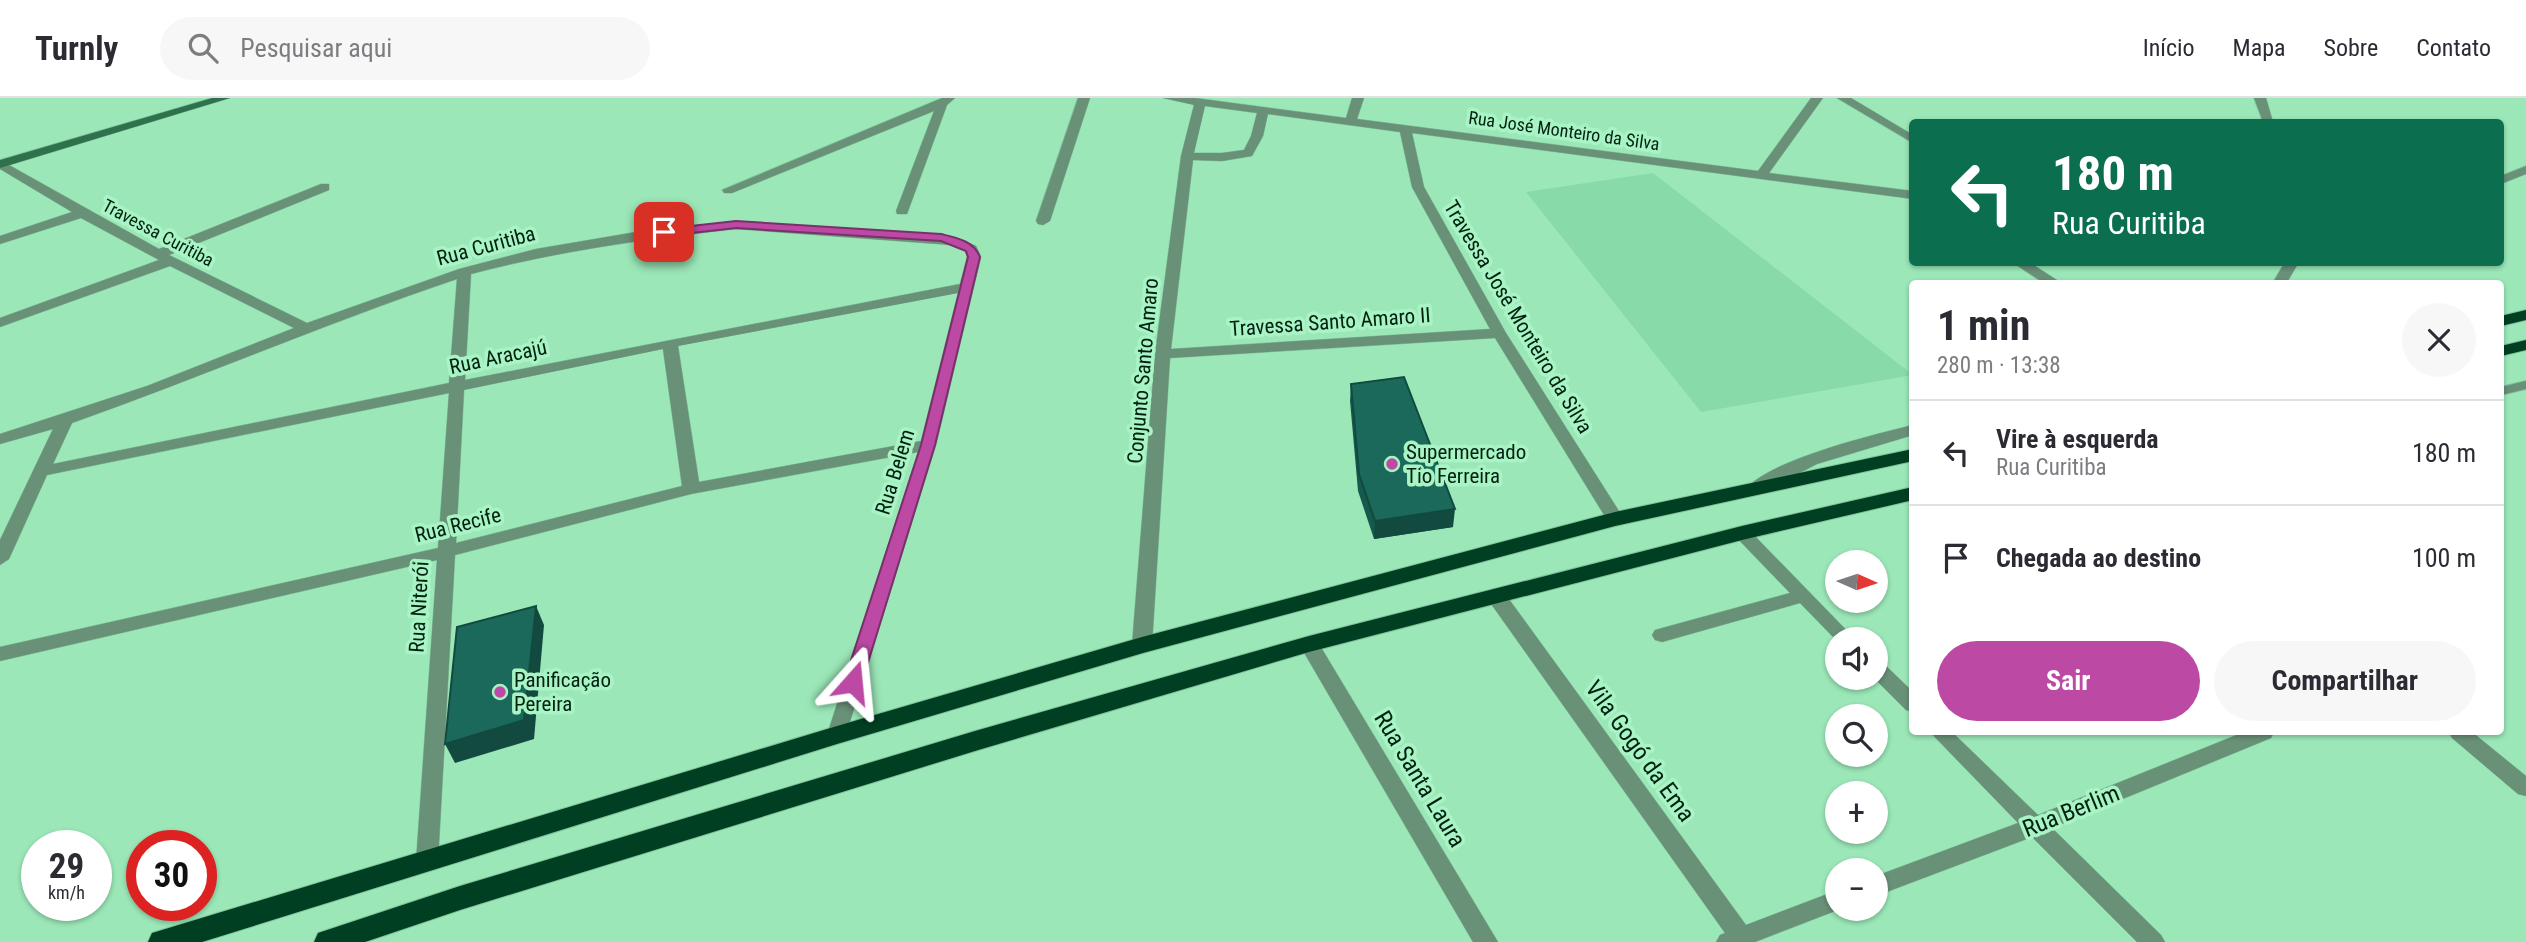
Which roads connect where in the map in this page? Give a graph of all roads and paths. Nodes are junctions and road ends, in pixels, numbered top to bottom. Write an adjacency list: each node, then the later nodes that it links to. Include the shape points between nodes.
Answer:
1 (224, 98): 17 (main road)
2 (1084, 98): 26 (street)
3 (1169, 98): 9 (street, Rua José Monteiro da Silva)
4 (1358, 98): 13 (street)
5 (1817, 98): 19 (street)
6 (1843, 98): 15 (street)
7 (2260, 98): 12 (street)
8 (946, 101): 22 (street); 24 (street)
9 (1199, 102): 10 (street, Rua José Monteiro da Silva); 16 (street, Conjunto Santo Amaro)
10 (1252, 103): 11 (street, Rua José Monteiro da Silva)
11 (1263, 110): 13 (street, Rua José Monteiro da Silva); 16 (street, via 1248,153)
12 (2267, 119)
13 (1351, 121): 14 (street, Rua José Monteiro da Silva)
14 (1405, 127): 19 (street, Rua José Monteiro da Silva); 38 (street, Travessa José Monteiro da Silva, via 1418,187)
15 (1909, 138)
16 (1187, 156): 42 (street, Conjunto Santo Amaro)
17 (0, 164): 25 (street, Travessa Curitiba)
18 (2526, 170): 20 (street)
19 (1761, 175): 23 (street, Rua José Monteiro da Silva)
20 (2504, 179)
21 (325, 187): 29 (street)
22 (727, 190)
23 (1909, 194)
24 (902, 211)
25 (79, 214): 28 (street); 29 (street, Travessa Curitiba)
26 (1043, 221)
27 (941, 238): 31 (street, Rua Curitiba, via 736,225 536,253); 33 (street, Rua Belem, via 971,249 974,257)
28 (0, 240)
29 (162, 258): 36 (street); 37 (street, Travessa Curitiba)
30 (2025, 266): 32 (street)
31 (464, 272): 37 (street, Rua Curitiba); 44 (street, Rua Niterói)
32 (2049, 280)
33 (966, 287): 39 (street, Rua Aracajú); 49 (street, Rua Belem)
34 (2526, 315): 35 (highway)
35 (2504, 320)
36 (0, 323)
37 (303, 327): 46 (street, Rua Curitiba, via 214,366)
38 (1499, 332): 42 (street, Travessa Santo Amaro II); 55 (street, Travessa José Monteiro da Silva)
39 (670, 343): 44 (street, Rua Aracajú); 52 (street)
40 (2526, 345): 41 (highway)
41 (2504, 350)
42 (1163, 354): 64 (street, Conjunto Santo Amaro)
43 (2526, 385): 45 (lane)
44 (458, 386): 51 (street, Rua Aracajú); 57 (street, Rua Niterói)
45 (2504, 390)
46 (65, 420): 48 (street, Rua Curitiba); 51 (street)
47 (1909, 431): 53 (street, via 1796,466)
48 (0, 439)
49 (928, 445): 52 (street, Rua Recife); 68 (street, Rua Belem)
50 (1909, 456): 53 (highway)
51 (39, 472): 58 (street)
52 (691, 489): 57 (street, Rua Recife)
53 (1755, 489): 55 (highway)
54 (1909, 494): 56 (highway)
55 (1615, 519): 64 (highway)
56 (1742, 533): 59 (highway); 60 (street)
57 (445, 552): 65 (street, Rua Recife); 74 (street, Rua Niterói)
58 (0, 559)
59 (1496, 596): 63 (highway); 77 (street, Vila Gogó da Ema)
60 (1803, 596): 61 (street); 62 (street)
61 (1834, 627)
62 (1662, 635)
63 (1310, 644): 79 (highway, via 975,741); 80 (street, Rua Santa Laura)
64 (1142, 645): 68 (highway)
65 (0, 653)
66 (1888, 680): 67 (street)
67 (1909, 701)
68 (836, 735): 74 (highway)
69 (1943, 735): 73 (street)
70 (2257, 735): 73 (street, Rua Berlim)
71 (2463, 735): 72 (street)
72 (2526, 788)
73 (2035, 826): 75 (street, Rua Berlim); 81 (street)
74 (427, 862): 78 (highway)
75 (1888, 881)
76 (1825, 905): 77 (street)
77 (1735, 939)
78 (162, 942)
79 (328, 942)
80 (1486, 942)
81 (2153, 942)

